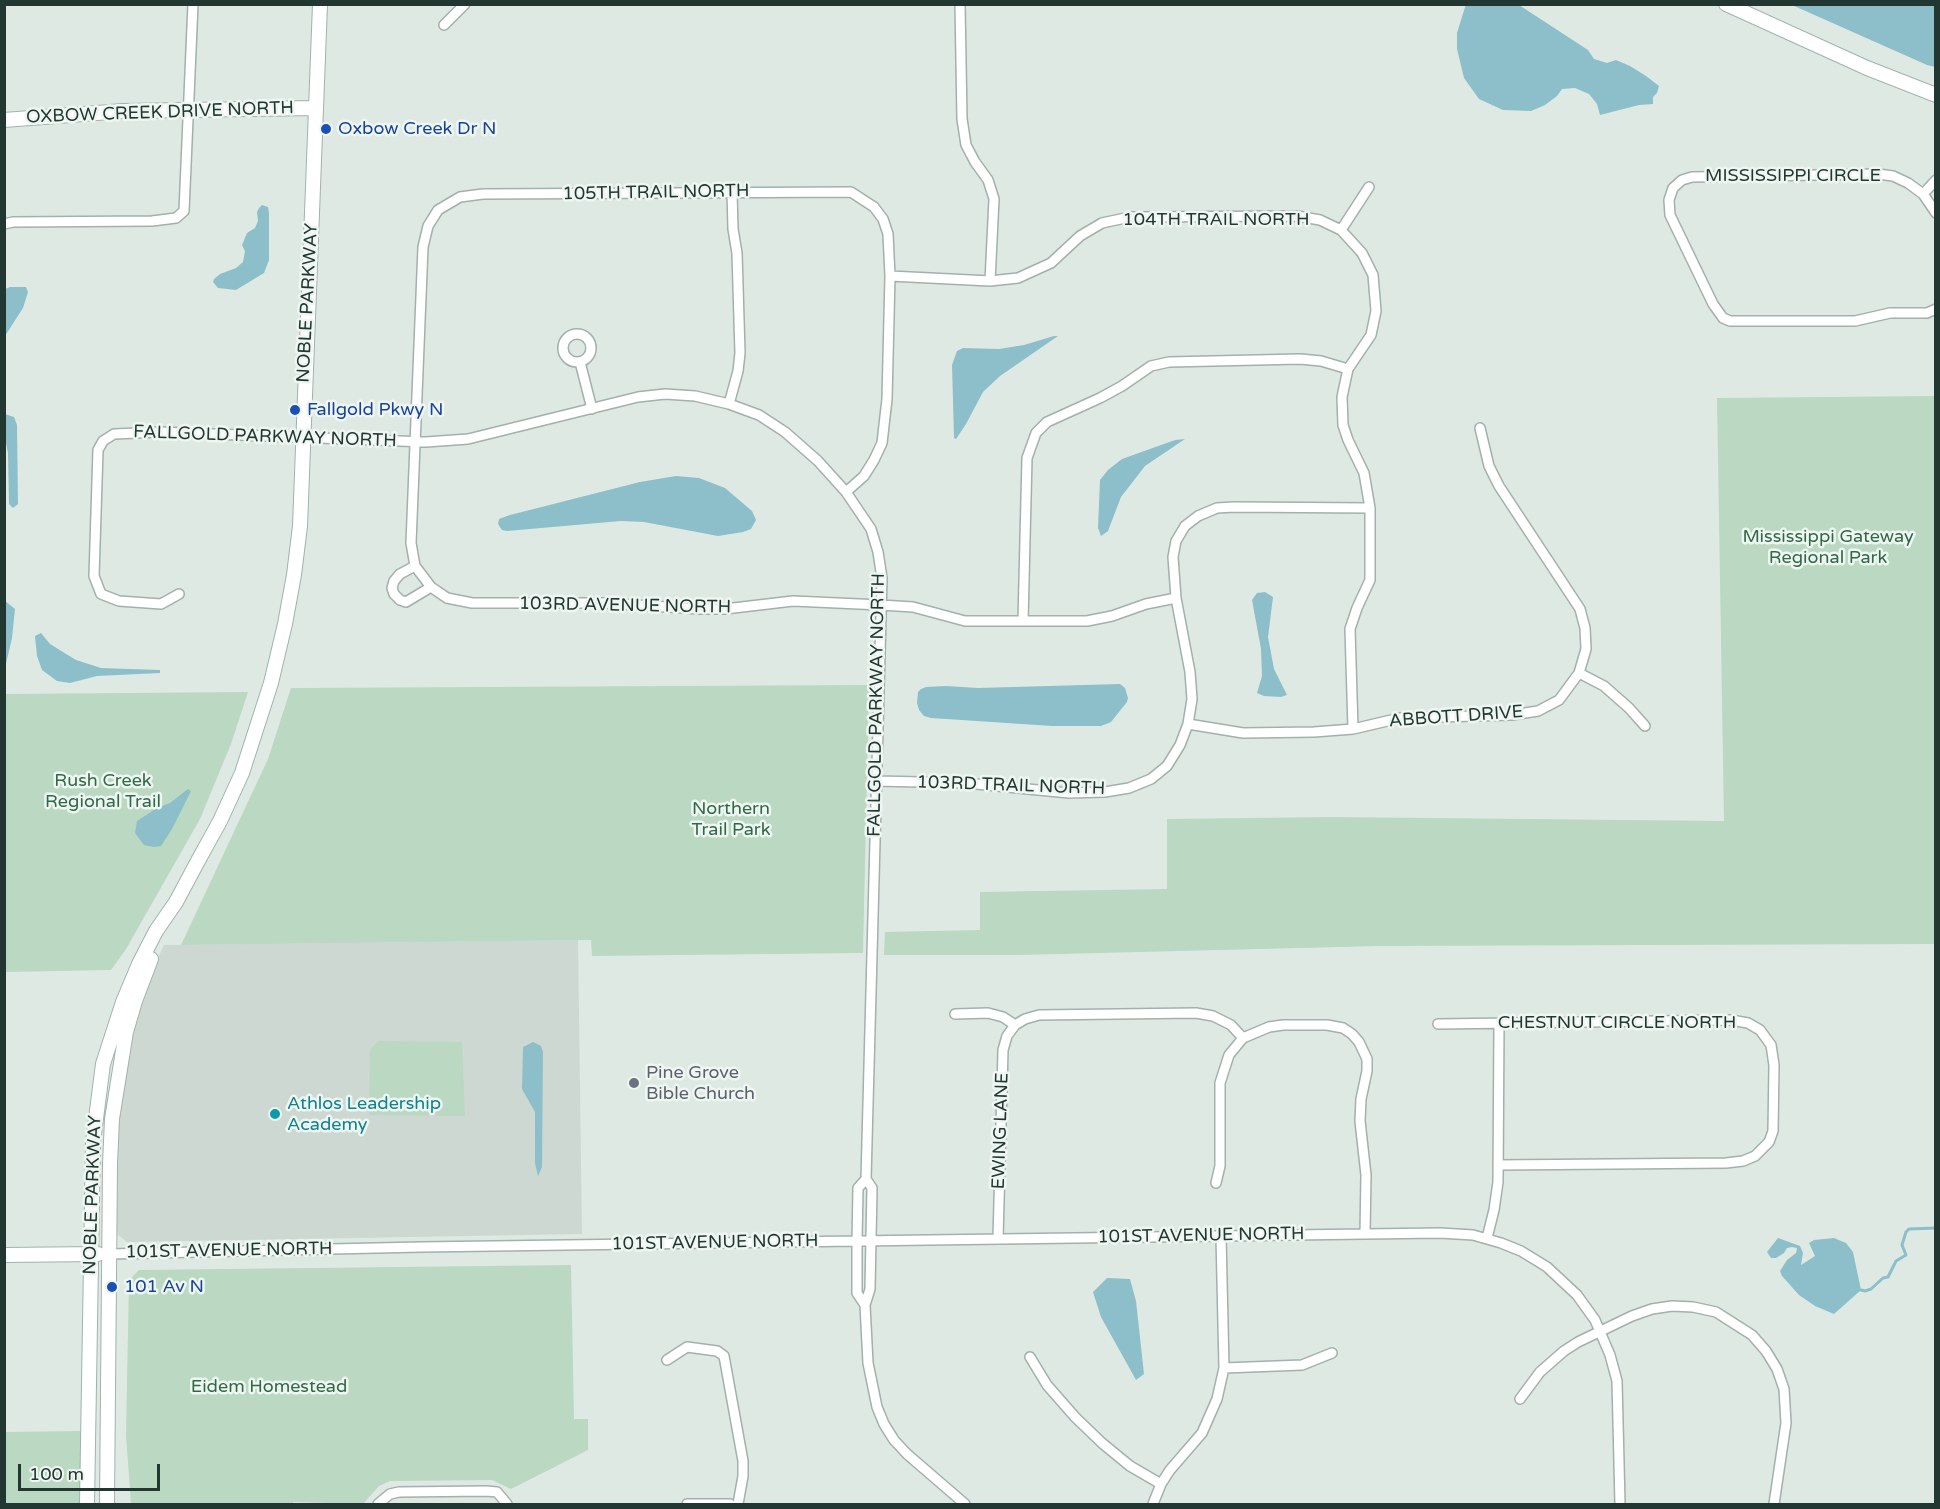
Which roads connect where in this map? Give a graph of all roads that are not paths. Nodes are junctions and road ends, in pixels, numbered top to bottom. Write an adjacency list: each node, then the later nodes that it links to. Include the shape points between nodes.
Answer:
1 (193, 4): 9 (street)
2 (320, 4): 8 (main road, NOBLE PARKWAY)
3 (465, 4): 6 (street)
4 (960, 4): 19 (street, via 966,145 988,180 994,199)
5 (1726, 4): 7 (main road)
6 (444, 25)
7 (1935, 95)
8 (316, 108): 9 (main road, OXBOW CREEK DRIVE NORTH); 26 (main road, NOBLE PARKWAY)
9 (188, 109): 10 (main road, OXBOW CREEK DRIVE NORTH); 16 (street, via 184,211 176,219)
10 (4, 120)
11 (1935, 180): 14 (street)
12 (1369, 187): 17 (street)
13 (732, 192): 18 (street, 105TH TRAIL NORTH, via 851,192 874,207 883,219 888,234); 23 (street, via 740,353); 27 (street, 105TH TRAIL NORTH, via 483,194 460,197 438,210 428,226 423,247)
14 (1923, 194): 15 (street, MISSISSIPPI CIRCLE); 20 (street, MISSISSIPPI CIRCLE, via 1893,176 1878,174 1692,177 1673,188 1669,200 1670,215 1713,304 1730,321 1855,321)
15 (1935, 213)
16 (4, 224)
17 (1341, 230): 19 (street, 104TH TRAIL NORTH, via 1320,220 1298,216 1130,217 1102,223 1080,236 1051,263 1018,278); 22 (street, via 1362,254 1373,275 1376,302 1371,335)
18 (890, 276): 19 (street, 104TH TRAIL NORTH); 28 (street, via 882,443 864,476)
19 (990, 281)
20 (1935, 309)
21 (580, 362): 24 (street)
22 (1348, 369): 29 (street, via 1342,397 1343,424 1364,473); 35 (street, via 1300,359 1169,362 1151,366 1100,398 1047,422 1036,433 1027,458)
23 (729, 404): 24 (street, FALLGOLD PARKWAY NORTH, via 665,394); 28 (street, FALLGOLD PARKWAY NORTH, via 759,415 785,432)
24 (592, 409): 27 (street, FALLGOLD PARKWAY NORTH, via 468,439)
25 (1480, 428): 36 (street, ABBOTT DRIVE, via 1489,466 1499,486 1580,609 1586,649)
26 (303, 438): 27 (street, FALLGOLD PARKWAY NORTH); 32 (street, FALLGOLD PARKWAY NORTH, via 160,432 114,434 103,441 98,450 94,576 101,594 119,602 161,604); 41 (main road, NOBLE PARKWAY, via 294,576 271,683 242,773)
27 (414, 441): 30 (street, via 411,543)
28 (846, 492): 34 (street, FALLGOLD PARKWAY NORTH, via 871,529 882,578)
29 (1370, 508): 33 (street, 103RD TRAIL NORTH, via 1234,507 1216,508 1198,516 1185,526 1176,541); 39 (street, via 1370,580 1350,629)
30 (415, 566): 31 (street); 31 (street, via 394,581 394,594 406,602)
31 (431, 587): 34 (street, 103RD AVENUE NORTH, via 447,598 472,603 603,603 700,609 793,601)
32 (179, 594)
33 (1176, 598): 35 (street, 103RD AVENUE NORTH, via 1087,621); 37 (street, 103RD TRAIL NORTH, via 1190,672 1192,699)
34 (881, 605): 35 (street, 103RD AVENUE NORTH, via 913,607 965,621); 40 (street, FALLGOLD PARKWAY NORTH)
35 (1023, 621)
36 (1579, 673): 38 (street, via 1604,686); 39 (street, ABBOTT DRIVE, via 1559,700 1538,711 1400,718)
37 (1188, 724): 39 (street, ABBOTT DRIVE, via 1243,733); 40 (street, 103RD TRAIL NORTH, via 1167,766 1129,789 1070,793 966,783)
38 (1645, 726)
39 (1353, 729)
40 (876, 781): 48 (street, FALLGOLD PARKWAY NORTH)
41 (176, 902): 56 (main road, NOBLE PARKWAY, via 130,982 103,1064 94,1127); 57 (main road, NOBLE PARKWAY, via 141,984 122,1048 111,1138)
42 (955, 1014): 45 (street, via 988,1013)
43 (1499, 1023): 44 (street, CHESTNUT CIRCLE NORTH); 47 (street); 47 (street, CHESTNUT CIRCLE NORTH, via 1748,1023 1760,1030 1771,1046 1774,1123 1769,1142 1755,1156 1743,1161)
44 (1438, 1024)
45 (1015, 1025): 46 (street, via 1039,1015 1196,1013 1232,1025); 53 (street, EWING LANE, via 1003,1050)
46 (1243, 1038): 49 (street, via 1229,1055 1220,1083 1220,1166); 50 (street, via 1269,1027 1327,1025 1343,1028 1364,1049 1367,1071 1360,1121 1366,1175)
47 (1498, 1166): 52 (street)
48 (866, 1179): 54 (street, FALLGOLD PARKWAY NORTH, via 858,1188); 55 (street, FALLGOLD PARKWAY NORTH, via 872,1188)
49 (1216, 1182)
50 (1365, 1234): 51 (street, 101ST AVENUE NORTH); 52 (street, 101ST AVENUE NORTH, via 1462,1234)
51 (1221, 1236): 53 (street, 101ST AVENUE NORTH); 64 (street)
52 (1487, 1238): 60 (street, 101ST AVENUE NORTH, via 1521,1251 1558,1275 1586,1305)
53 (998, 1239): 55 (street, 101ST AVENUE NORTH)
54 (857, 1241): 55 (street, 101ST AVENUE NORTH); 57 (street, 101ST AVENUE NORTH); 59 (street, FALLGOLD PARKWAY NORTH, via 857,1293)
55 (870, 1241): 59 (street, FALLGOLD PARKWAY NORTH, via 870,1289)
56 (90, 1254): 57 (main road, 101ST AVENUE NORTH); 58 (main road, 101ST AVENUE NORTH); 67 (main road, NOBLE PARKWAY)
57 (109, 1254): 68 (main road, NOBLE PARKWAY)
58 (4, 1255)
59 (865, 1305): 74 (street, via 870,1372 884,1424 907,1454)
60 (1600, 1332): 65 (street, via 1551,1362); 76 (street, 101ST AVENUE NORTH, via 1617,1381); 77 (street, via 1642,1312 1672,1306 1716,1312 1752,1335 1777,1369 1784,1389 1786,1423)
61 (1332, 1353): 64 (street, via 1302,1365)
62 (1030, 1357): 66 (street, via 1047,1385 1075,1417 1130,1466)
63 (667, 1360): 73 (street, via 687,1347 717,1351 724,1356 742,1461 743,1483)
64 (1224, 1368): 66 (street, via 1217,1399 1202,1432)
65 (1520, 1400)
66 (1161, 1484): 75 (street)
67 (87, 1504)
68 (107, 1504)
69 (378, 1504): 70 (street, via 399,1492 446,1491 497,1492)
70 (507, 1504)
71 (687, 1504): 72 (street)
72 (730, 1504)
73 (738, 1504)
74 (965, 1504)
75 (1153, 1504)
76 (1620, 1504)
77 (1774, 1504)

